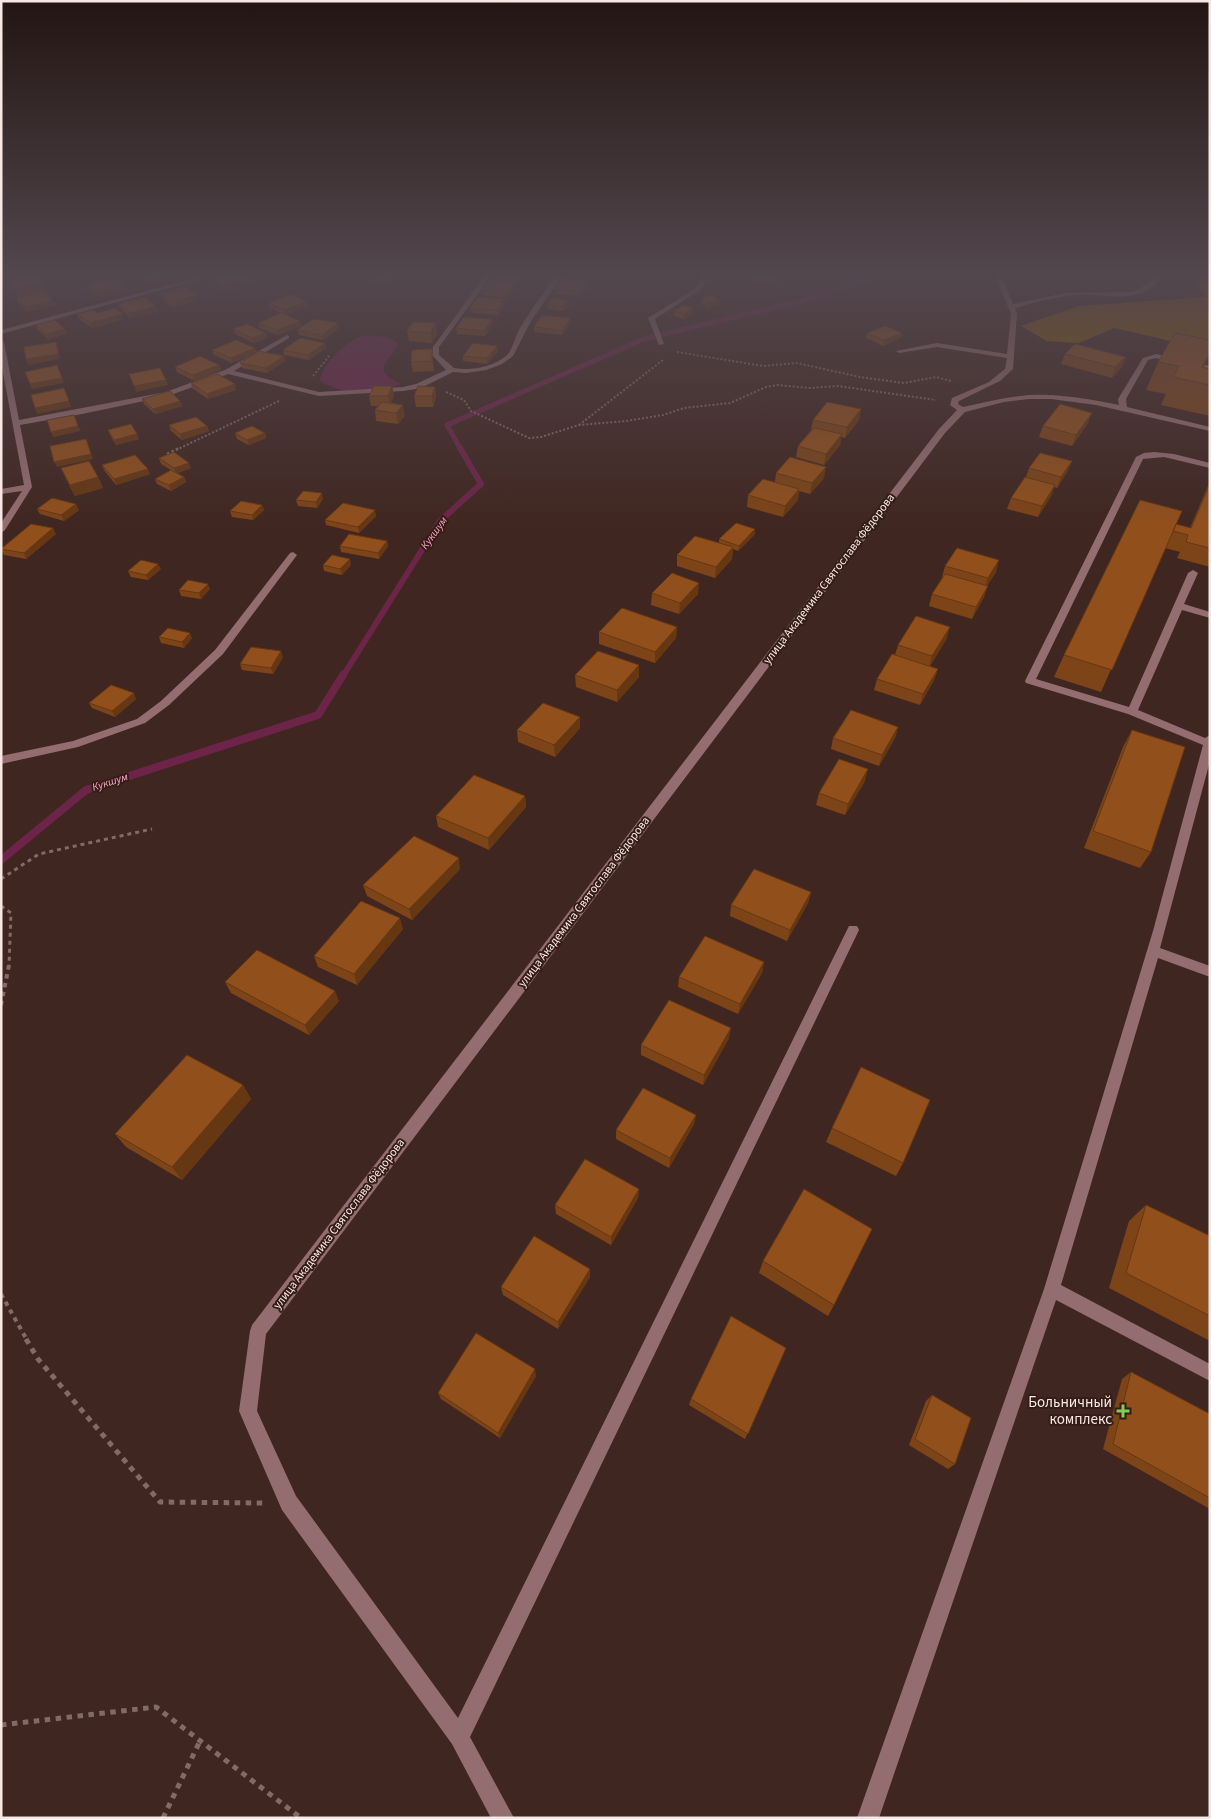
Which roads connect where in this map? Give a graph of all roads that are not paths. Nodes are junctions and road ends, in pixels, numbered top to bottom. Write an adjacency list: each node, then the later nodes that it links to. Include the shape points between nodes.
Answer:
1 (4, 358): 13 (street)
2 (252, 358): 10 (street)
3 (438, 358): 9 (street)
4 (508, 358): 9 (street, via 490,367)
5 (1009, 358): 11 (street, улица Академика Святослава Фёдорова, via 1005,374 993,383 977,388)
6 (1149, 358): 12 (street, via 1145,359 1122,399)
7 (1164, 358): 8 (street)
8 (1210, 368)
9 (452, 370): 10 (street, via 402,390 319,394)
10 (228, 372): 13 (street, via 200,384 141,400)
11 (959, 405): 12 (street, via 1047,397); 31 (street, улица Академика Святослава Фёдорова, via 258,1331 248,1411 289,1503)
12 (1124, 409): 14 (street)
13 (16, 423): 16 (street)
14 (1210, 429)
15 (1210, 466): 23 (street, via 1157,454 1146,453 1140,457 1030,681)
16 (28, 487): 17 (street); 18 (street)
17 (1, 492)
18 (1, 530)
19 (293, 555): 25 (street, via 219,652 165,703 141,720 74,744)
20 (1193, 573): 21 (street)
21 (1179, 606): 22 (street); 23 (street)
22 (1210, 615)
23 (1132, 712): 24 (street)
24 (1209, 741): 27 (street)
25 (1, 760)
26 (853, 930): 31 (street)
27 (1152, 950): 28 (street); 29 (street)
28 (1210, 972)
29 (1052, 1289): 30 (street); 33 (street)
30 (1210, 1373)
31 (459, 1737): 32 (street)
32 (503, 1818)
33 (868, 1818)

